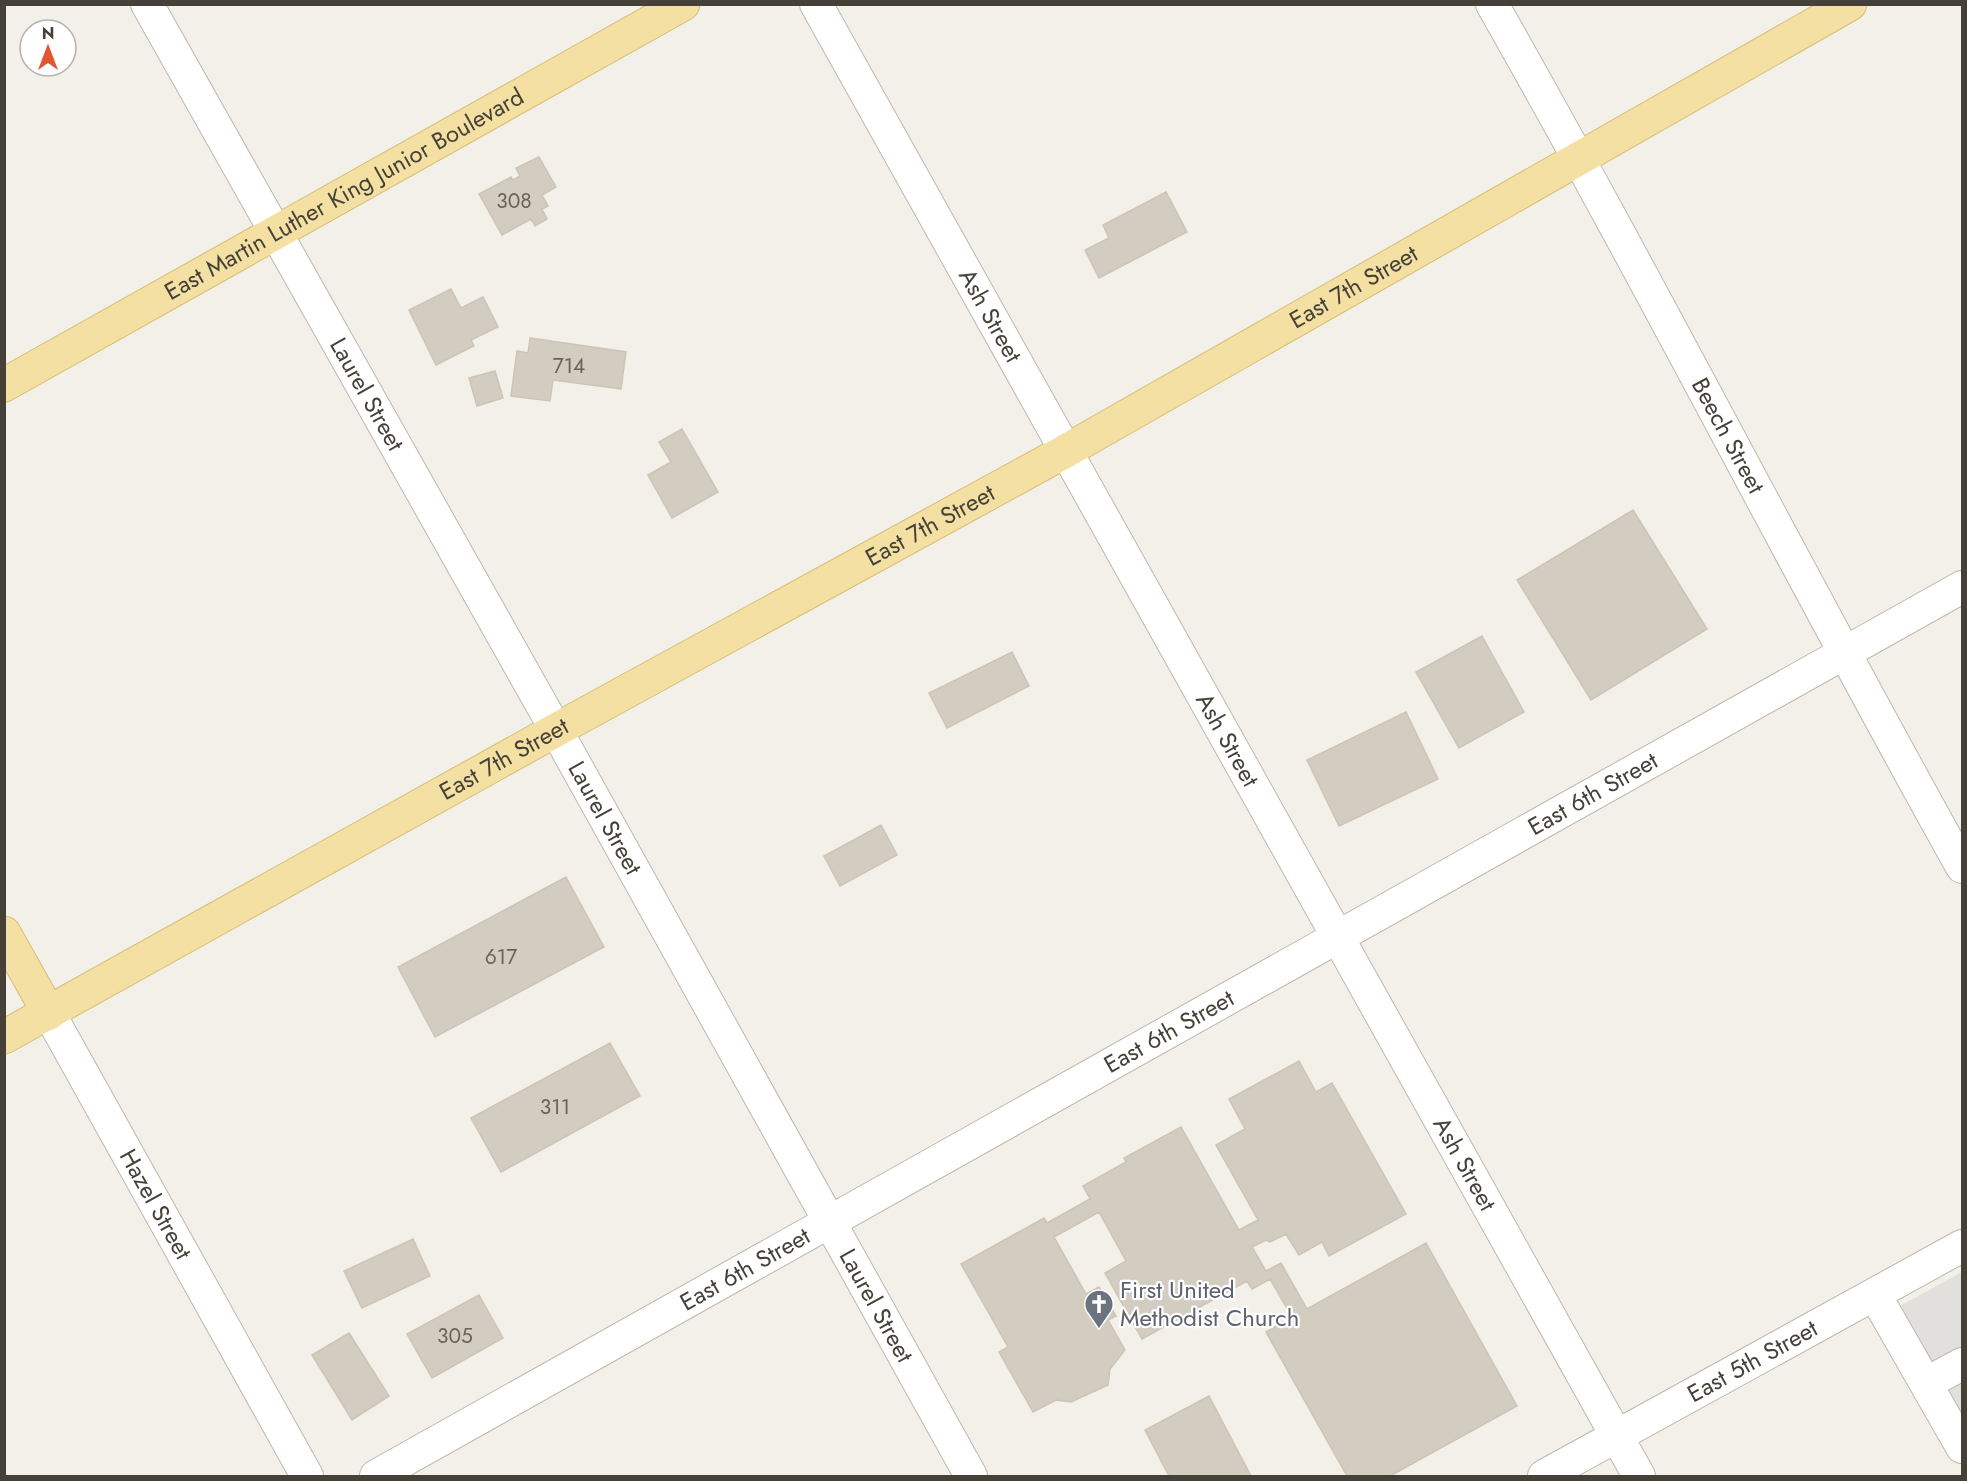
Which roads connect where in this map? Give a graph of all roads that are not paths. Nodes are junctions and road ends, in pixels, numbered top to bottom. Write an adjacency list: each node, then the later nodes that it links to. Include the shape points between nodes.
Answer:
1 (147, 4): 7 (street, Laurel Street)
2 (683, 4): 7 (main road, East Martin Luther King Junior Boulevard)
3 (816, 4): 9 (street, Ash Street)
4 (1492, 4): 6 (street, Beech Street)
5 (1850, 4): 6 (main road, East 7th Street)
6 (1579, 158): 9 (main road, East 7th Street); 11 (street, Beech Street)
7 (274, 231): 8 (main road, East Martin Luther King Junior Boulevard); 12 (street, Laurel Street)
8 (4, 385)
9 (1064, 452): 12 (main road, East 7th Street); 15 (street, Ash Street)
10 (1962, 587): 11 (street, East 6th Street)
11 (1843, 654): 13 (street, Beech Street); 15 (street, East 6th Street)
12 (556, 730): 16 (main road, East 7th Street); 18 (street, Laurel Street)
13 (1962, 867)
14 (4, 933): 16 (main road, Hazel Street)
15 (1338, 937): 18 (street, East 6th Street); 23 (street, Ash Street)
16 (50, 1013): 17 (main road, East 7th Street); 25 (street, Hazel Street)
17 (4, 1037)
18 (830, 1221): 26 (street, East 6th Street); 27 (street, Laurel Street)
19 (1962, 1246): 20 (street, East 5th Street)
20 (1875, 1295): 22 (street); 23 (street, East 5th Street)
21 (1962, 1364): 22 (street)
22 (1927, 1383): 24 (street)
23 (1615, 1436): 28 (street, East 5th Street); 29 (street, Ash Street)
24 (1962, 1447)
25 (307, 1476)
26 (376, 1476)
27 (971, 1476)
28 (1544, 1476)
29 (1639, 1476)

